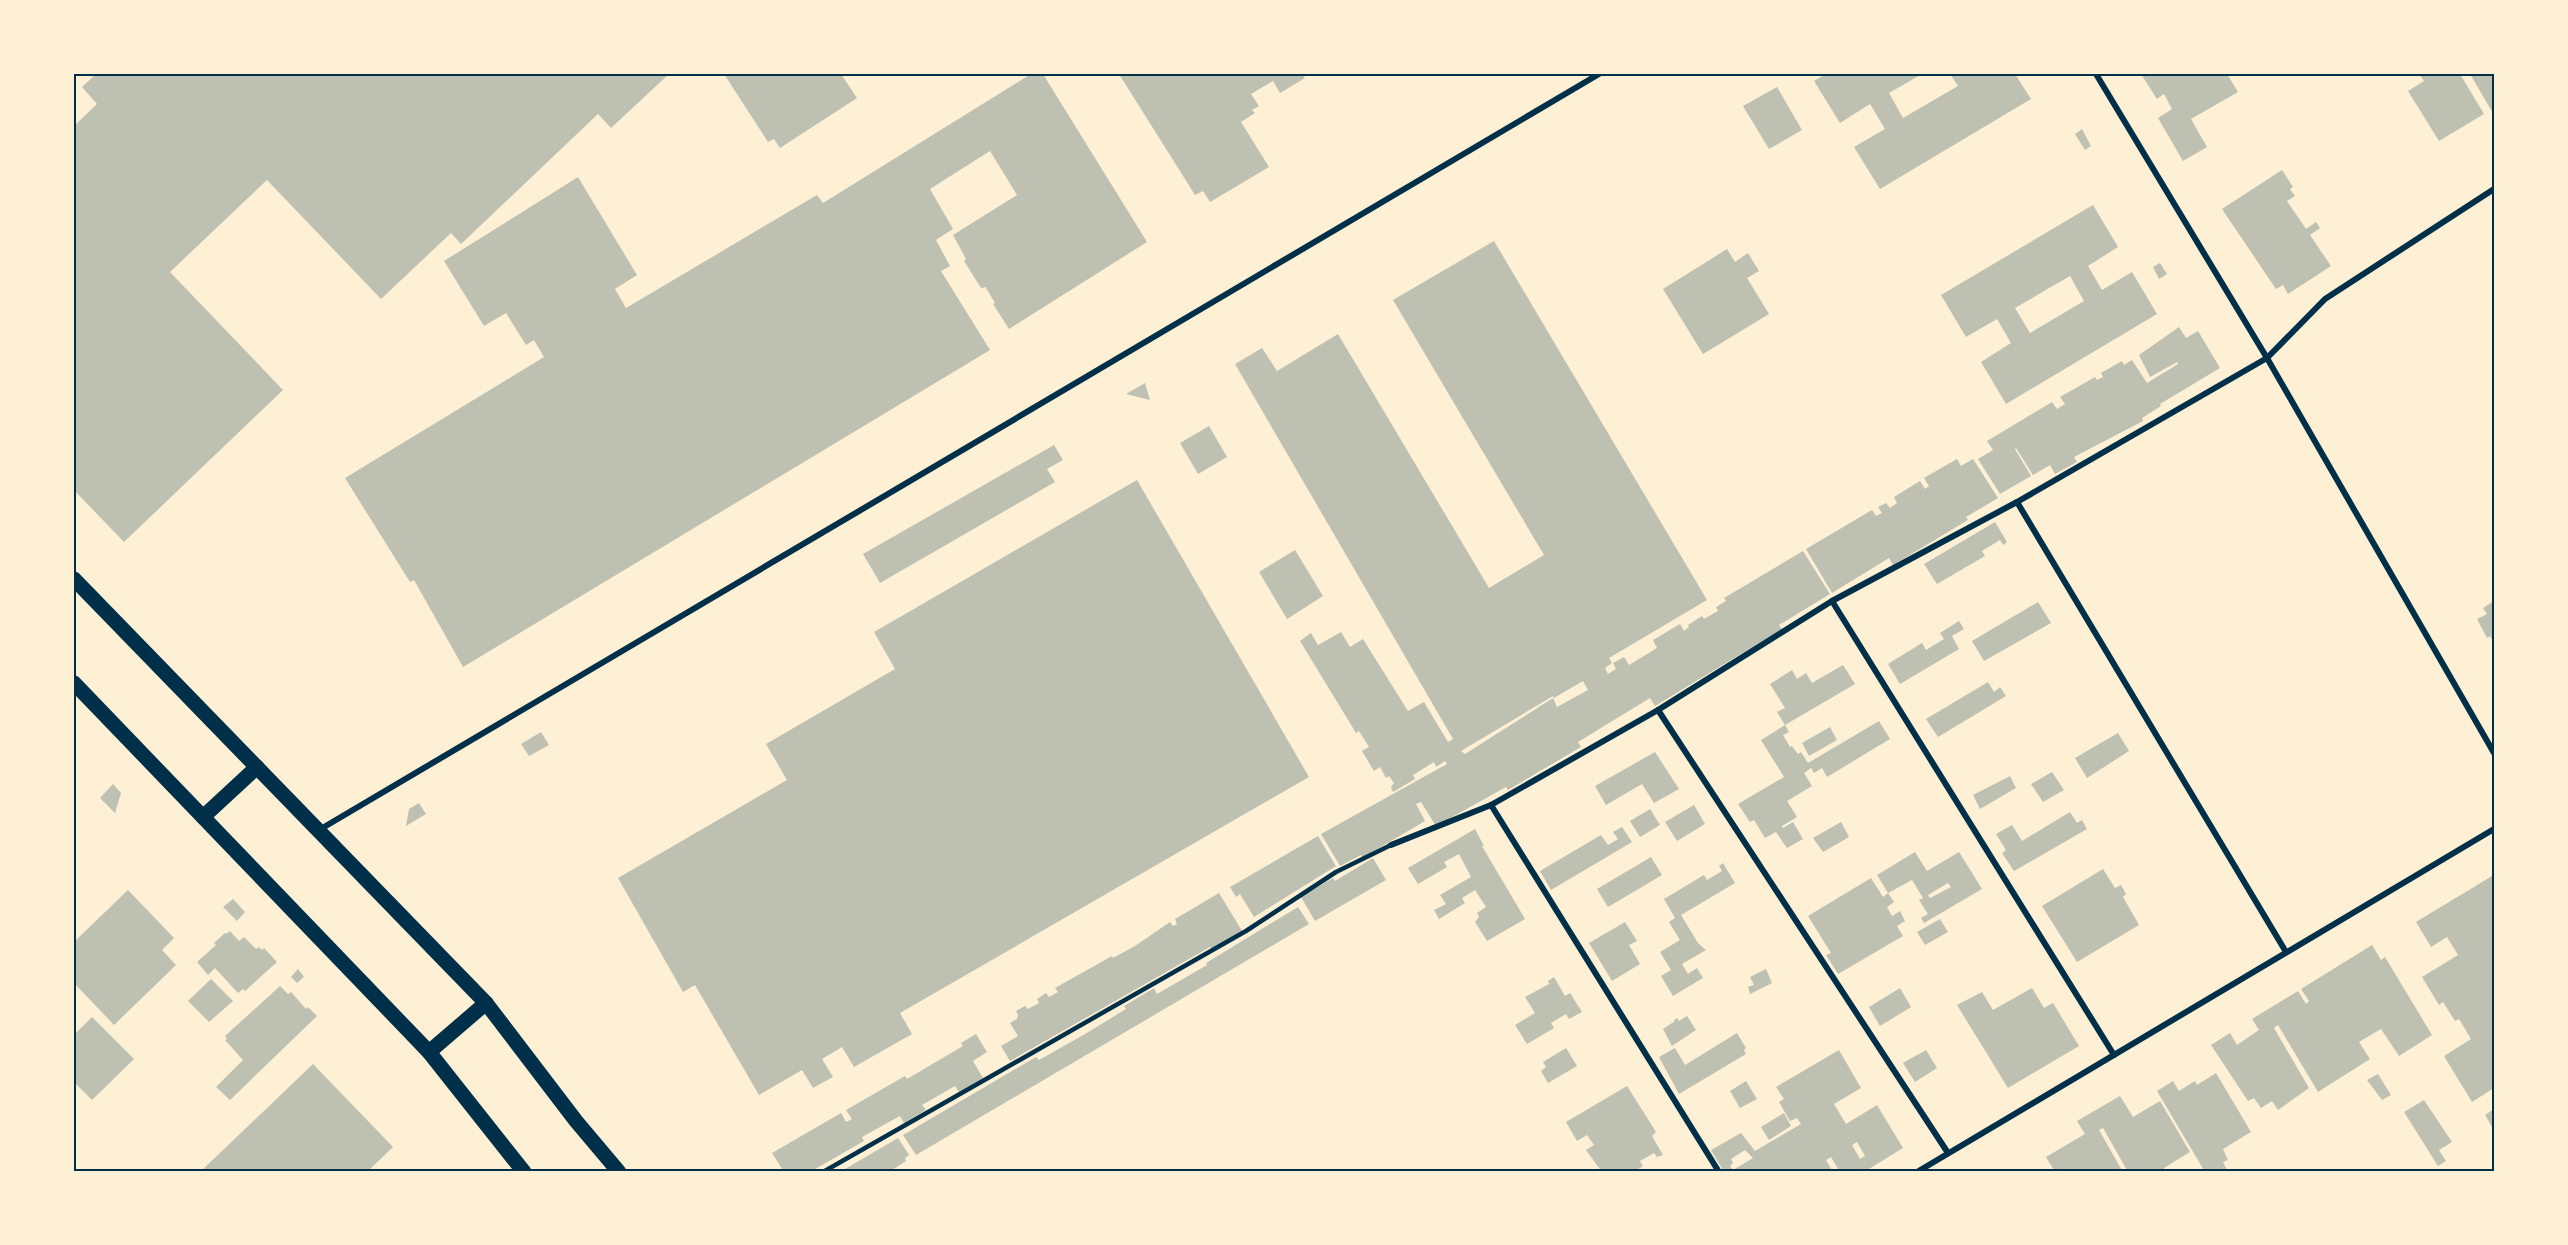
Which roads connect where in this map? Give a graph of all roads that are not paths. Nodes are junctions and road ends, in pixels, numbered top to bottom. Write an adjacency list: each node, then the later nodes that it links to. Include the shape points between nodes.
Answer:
1 (1599, 74): 15 (street)
2 (2096, 74): 4 (street)
3 (2494, 189): 4 (street, via 2325,299)
4 (2267, 358): 5 (street); 10 (street)
5 (2017, 502): 7 (street); 17 (street)
6 (74, 579): 11 (main road)
7 (1832, 601): 9 (street); 20 (street)
8 (74, 683): 13 (main road)
9 (1658, 710): 12 (street); 21 (street)
10 (2494, 753)
11 (257, 768): 13 (main road); 15 (main road)
12 (1491, 805): 16 (street); 25 (street)
13 (204, 818): 19 (main road)
14 (2494, 829): 17 (street)
15 (318, 831): 18 (main road)
16 (1391, 845): 24 (lane, via 1336,872 1246,931)
17 (2286, 952): 20 (street)
18 (486, 1003): 19 (main road); 23 (main road)
19 (429, 1052): 22 (main road)
20 (2114, 1055): 21 (street)
21 (1948, 1153): 26 (street)
22 (524, 1172)
23 (619, 1172)
24 (824, 1172)
25 (1719, 1172)
26 (1917, 1172)

